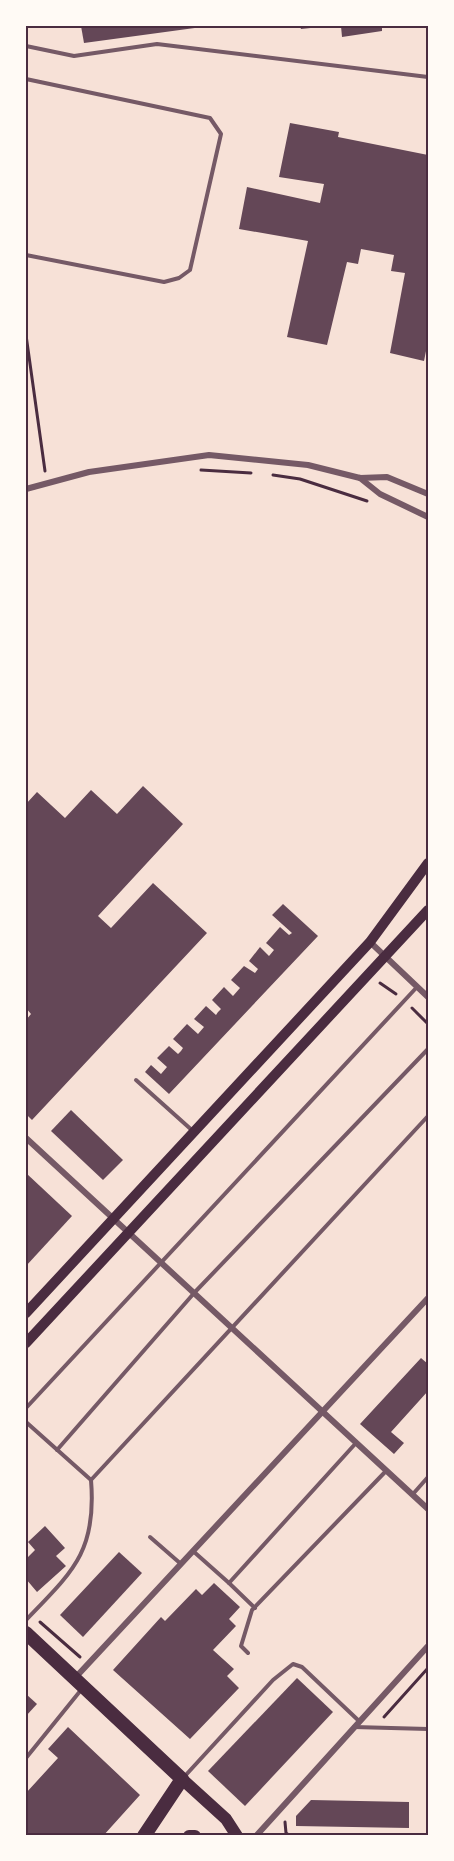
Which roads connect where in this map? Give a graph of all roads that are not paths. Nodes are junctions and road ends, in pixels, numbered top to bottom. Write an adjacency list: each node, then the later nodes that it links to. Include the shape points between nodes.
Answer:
1 (26, 46): 2 (lane, via 74,56 157,44)
2 (429, 77)
3 (26, 79): 4 (lane, via 210,118 221,134 190,270 179,278 164,282)
4 (26, 255)
5 (360, 478): 6 (street, via 308,465 209,455 89,472); 7 (street, via 387,477); 8 (street, via 380,494)
6 (26, 489)
7 (429, 494)
8 (429, 517)
9 (429, 863): 11 (main road)
10 (429, 910): 12 (main road)
11 (370, 942): 12 (street); 18 (main road)
12 (386, 957): 13 (street); 21 (main road)
13 (418, 987): 14 (street); 22 (lane)
14 (429, 997)
15 (429, 1049): 23 (lane)
16 (136, 1080): 18 (lane)
17 (429, 1116): 26 (lane)
18 (194, 1132): 20 (main road)
19 (26, 1138): 20 (street)
20 (114, 1218): 21 (street); 25 (main road)
21 (130, 1233): 22 (street); 27 (main road)
22 (162, 1263): 23 (street); 28 (lane)
23 (195, 1292): 26 (street); 32 (lane)
24 (429, 1298): 29 (street)
25 (26, 1313)
26 (232, 1327): 29 (street); 35 (lane)
27 (26, 1343)
28 (26, 1408)
29 (323, 1411): 31 (street); 39 (street)
30 (26, 1422): 32 (lane)
31 (356, 1442): 33 (street); 41 (lane)
32 (57, 1450): 35 (lane)
33 (387, 1470): 36 (street); 42 (lane)
34 (429, 1477): 36 (lane)
35 (91, 1480): 43 (lane, via 90,1513 79,1561)
36 (412, 1494): 37 (street)
37 (429, 1509)
38 (150, 1537): 40 (lane)
39 (193, 1551): 40 (street); 41 (lane)
40 (181, 1564): 47 (street, via 88,1664)
41 (229, 1583): 42 (lane)
42 (255, 1608): 46 (lane, via 241,1646)
43 (26, 1620)
44 (26, 1633): 47 (highway)
45 (429, 1646): 48 (street)
46 (248, 1653)
47 (79, 1682): 51 (lane); 52 (highway)
48 (359, 1721): 49 (street); 52 (lane, via 302,1667 293,1664 273,1680)
49 (353, 1727): 50 (lane); 57 (street)
50 (429, 1729)
51 (26, 1758)
52 (182, 1779): 53 (highway); 56 (main road, via 226,1819)
53 (144, 1836)
54 (189, 1836): 55 (main road)
55 (195, 1836)
56 (237, 1836)
57 (256, 1836)

